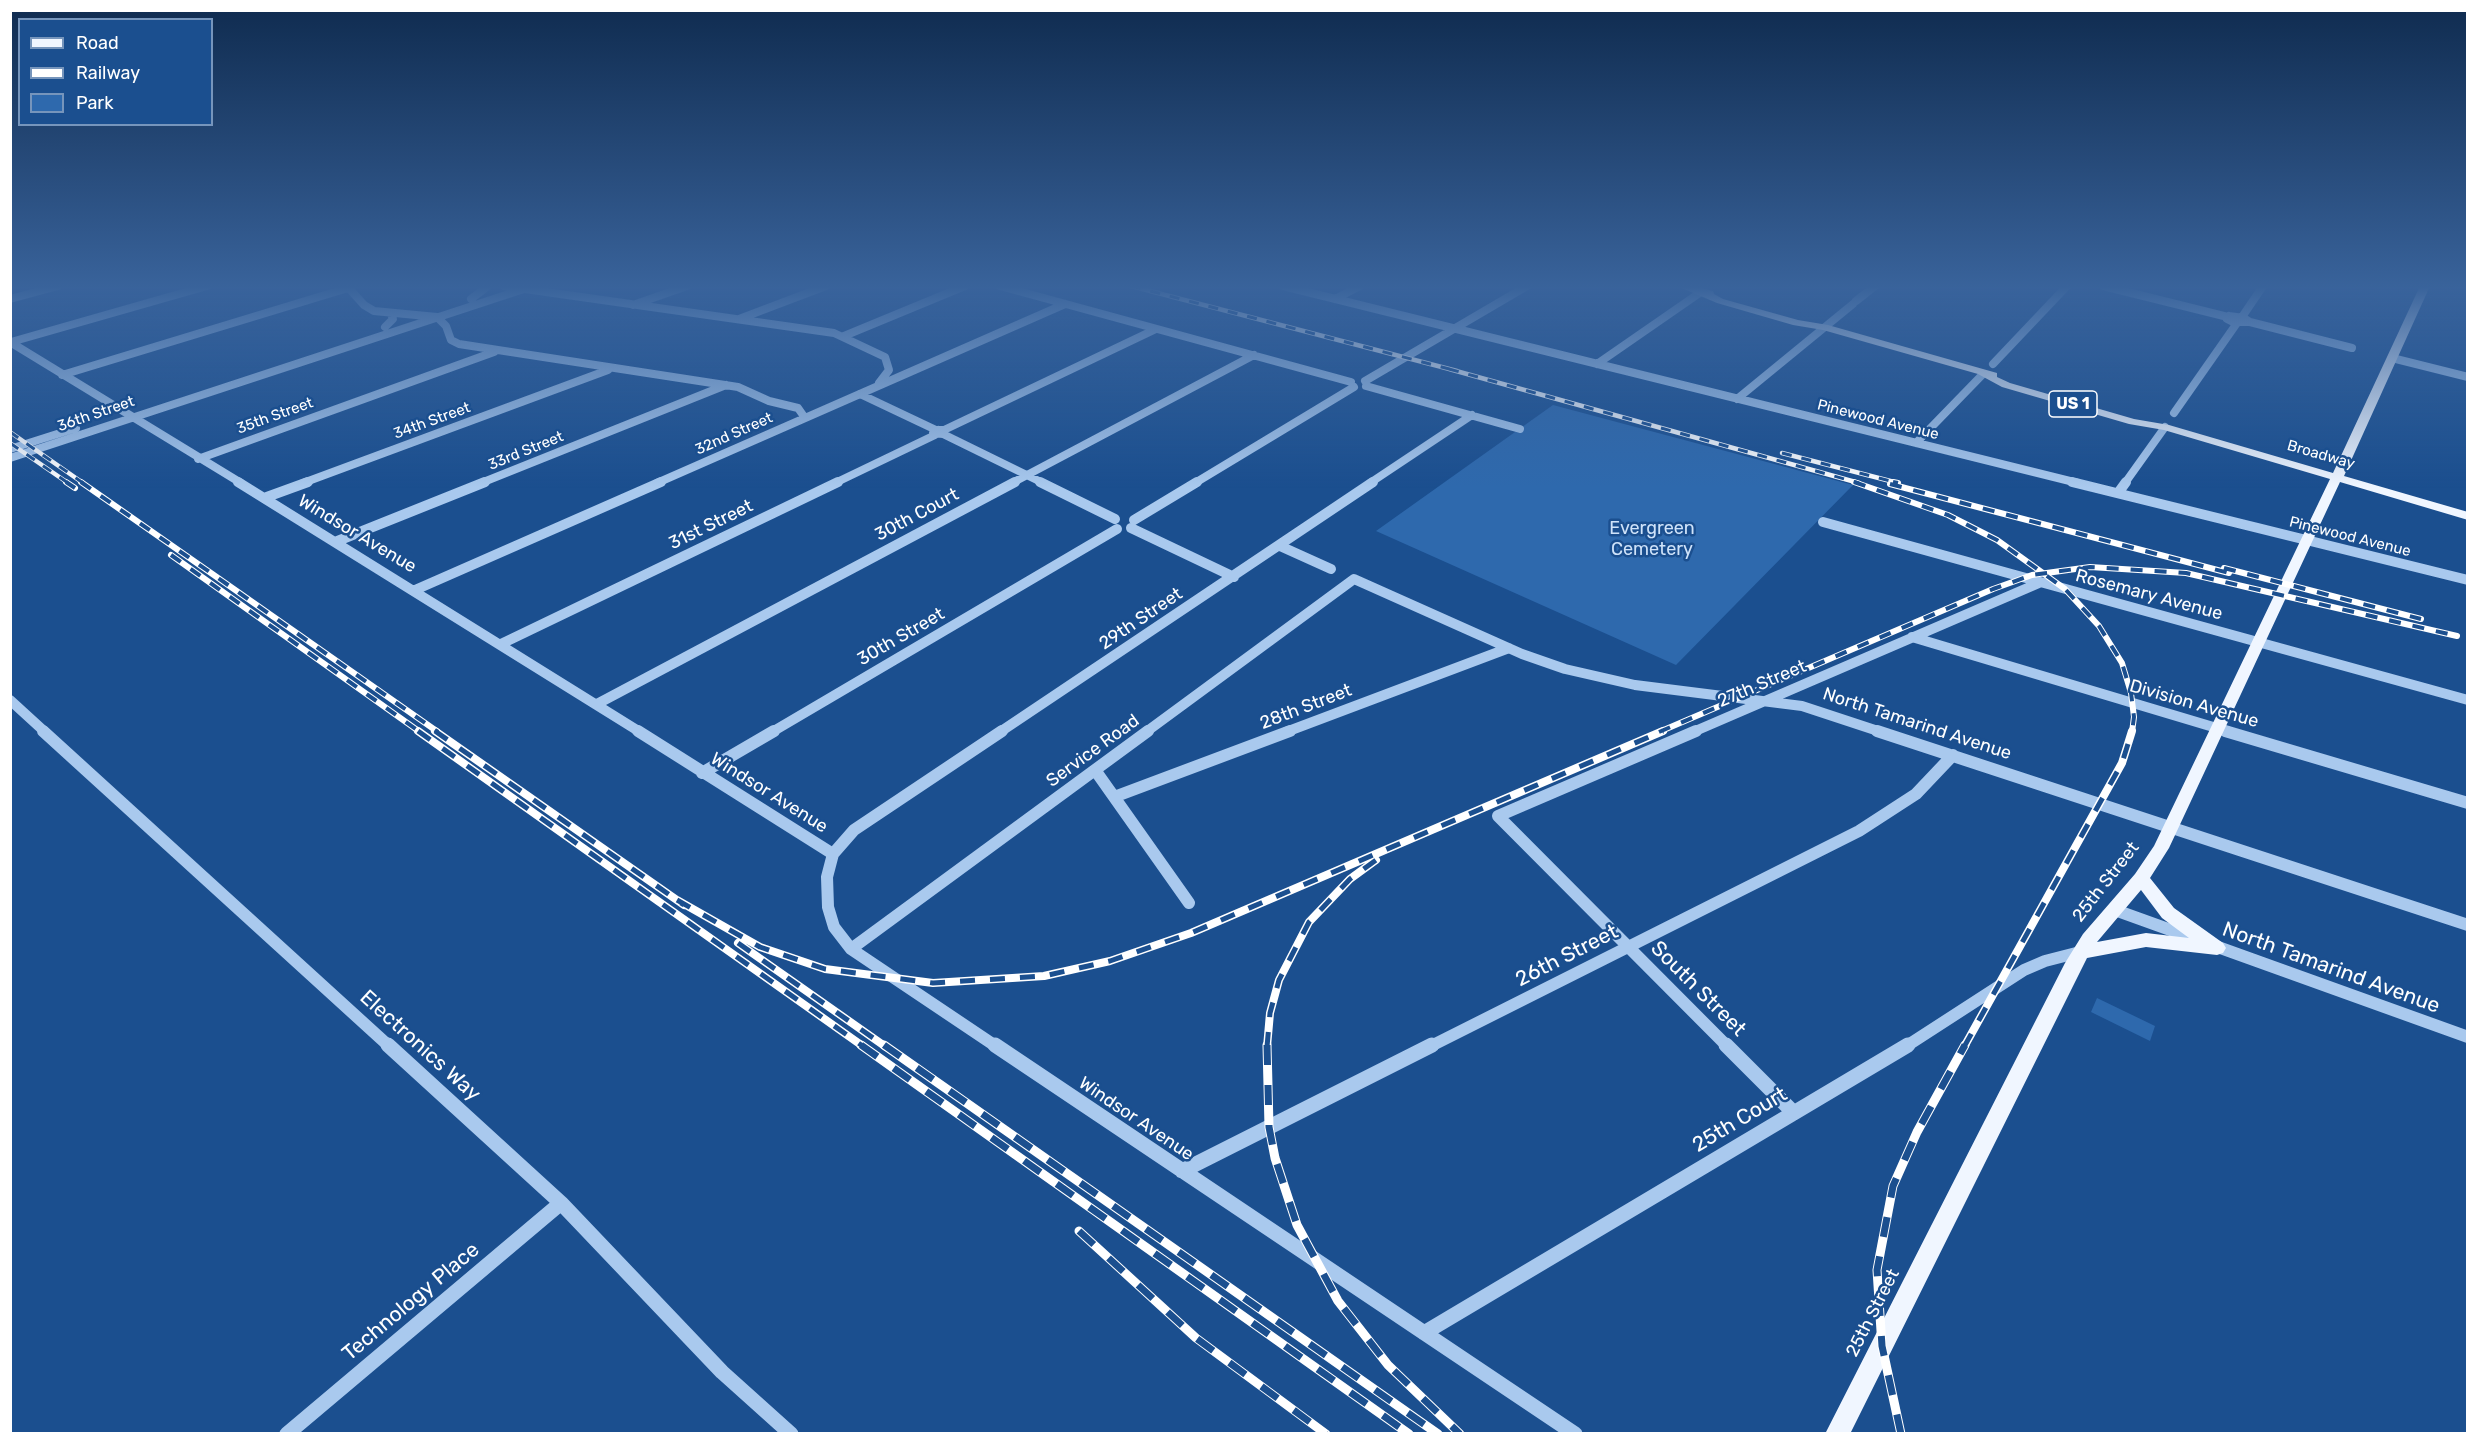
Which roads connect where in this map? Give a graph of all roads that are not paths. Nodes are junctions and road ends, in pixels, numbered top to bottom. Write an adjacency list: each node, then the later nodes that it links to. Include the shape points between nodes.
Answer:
1 (29, 353): 25 (street, Windsor Avenue)
2 (132, 353): 25 (street)
3 (307, 353): 33 (street, 36th Street)
4 (322, 353): 33 (street, 36th Street)
5 (490, 353): 42 (street, 35th Street)
6 (513, 353): 23 (street)
7 (879, 353): 30 (street, via 889,363 886,378)
8 (953, 353): 30 (street, 32nd Street)
9 (1105, 353): 38 (street, 31st Street)
10 (1245, 353): 19 (street)
11 (1414, 353): 27 (street)
12 (1555, 353): 21 (street, Pinewood Avenue)
13 (1612, 353): 21 (street)
14 (1792, 353): 31 (street)
15 (1913, 353): 24 (main road, Broadway / US 1)
16 (2003, 353): 22 (street)
17 (2216, 353): 32 (street)
18 (2394, 353): 20 (main road, 25th Street)
19 (1254, 356): 29 (street); 43 (street, 30th Court)
20 (2392, 358): 26 (street); 44 (main road, 25th Street)
21 (1597, 364): 31 (street, Pinewood Avenue)
22 (1993, 364)
23 (611, 368): 28 (street); 46 (street, 34th Street)
24 (1983, 374): 36 (main road, Broadway / US 1, via 2133,422); 39 (street)
25 (62, 375): 33 (street, Windsor Avenue)
26 (2468, 377)
27 (1366, 384): 29 (street); 34 (street)
28 (726, 385): 35 (street, via 798,408); 52 (street, 33rd Street)
29 (1352, 385): 50 (street)
30 (860, 394): 35 (street, 32nd Street); 38 (street)
31 (1737, 399): 39 (street, Pinewood Avenue)
32 (2174, 413)
33 (126, 415): 40 (street, 36th Street); 41 (street, 36th Street); 42 (street, Windsor Avenue)
34 (1472, 416): 37 (street); 53 (street, 29th Street)
35 (805, 418): 59 (street, 32nd Street)
36 (2165, 427): 44 (main road, Broadway / US 1); 45 (street)
37 (1520, 429)
38 (940, 432): 43 (street); 62 (street, 31st Street)
39 (1916, 443): 45 (street, Pinewood Avenue)
40 (10, 449)
41 (10, 458)
42 (198, 459): 46 (street, Windsor Avenue)
43 (1027, 476): 49 (street); 67 (street, 30th Court)
44 (2337, 477): 47 (main road, Broadway / US 1); 51 (main road, 25th Street)
45 (2118, 493): 51 (street, Pinewood Avenue)
46 (264, 498): 52 (street, Windsor Avenue)
47 (2468, 516)
48 (1823, 522): 58 (street, Rosemary Avenue)
49 (1116, 524): 50 (street, via 1125,517); 71 (street, 30th Street)
50 (1133, 524): 55 (street)
51 (2307, 540): 57 (street, Pinewood Avenue); 61 (main road, 25th Street)
52 (335, 542): 59 (street, Windsor Avenue)
53 (1280, 546): 54 (street); 55 (street, 29th Street)
54 (1331, 569)
55 (1234, 577): 76 (street, 29th Street, via 854,830)
56 (1354, 579): 63 (street, North Tamarind Avenue); 70 (street, Service Road)
57 (2468, 580)
58 (2039, 583): 60 (street, 27th Street); 61 (street, Rosemary Avenue)
59 (415, 590): 62 (street, Windsor Avenue)
60 (1912, 637): 65 (street, 27th Street); 68 (street, Division Avenue)
61 (2258, 642): 66 (street, Rosemary Avenue); 68 (main road, 25th Street)
62 (501, 644): 67 (street, Windsor Avenue)
63 (1509, 648): 65 (street, North Tamarind Avenue, via 1600,678); 72 (street, 28th Street)
64 (10, 700): 88 (street, Electronics Way)
65 (1767, 700): 69 (street, North Tamarind Avenue, via 1802,706); 74 (street, 27th Street)
66 (2468, 700)
67 (597, 704): 71 (street, Windsor Avenue)
68 (2218, 728): 73 (street, Division Avenue); 75 (main road, 25th Street)
69 (1953, 754): 75 (street, North Tamarind Avenue); 81 (street, 26th Street, via 1916,794 1890,813)
70 (1095, 770): 72 (street); 83 (street, Service Road)
71 (702, 773): 76 (street, Windsor Avenue)
72 (1114, 797): 78 (street)
73 (2468, 803)
74 (1498, 816): 81 (street, South Street)
75 (2171, 827): 77 (main road, 25th Street); 80 (street, North Tamarind Avenue)
76 (833, 854): 83 (street, Windsor Avenue, via 827,877 828,907 834,927)
77 (2141, 878): 79 (main road, 25th Street); 82 (main road, via 2168,913)
78 (1189, 903)
79 (2115, 910): 82 (street, North Tamarind Avenue); 84 (main road, 25th Street)
80 (2468, 925)
81 (1629, 947): 86 (street, South Street); 87 (street, 26th Street)
82 (2217, 948): 84 (main road, via 2146,940); 85 (street, North Tamarind Avenue)
83 (851, 949): 87 (street, Windsor Avenue)
84 (2080, 952): 86 (street, 25th Court, via 2024,970); 93 (main road, 25th Street)
85 (2468, 1037)
86 (1794, 1113): 89 (street, 25th Court)
87 (1182, 1171): 89 (street, Windsor Avenue)
88 (561, 1203): 90 (street, Technology Place); 91 (street, Electronics Way, via 722,1372)
89 (1424, 1333): 92 (street, Windsor Avenue)
90 (287, 1434)
91 (791, 1434)
92 (1575, 1434)
93 (1837, 1434)

